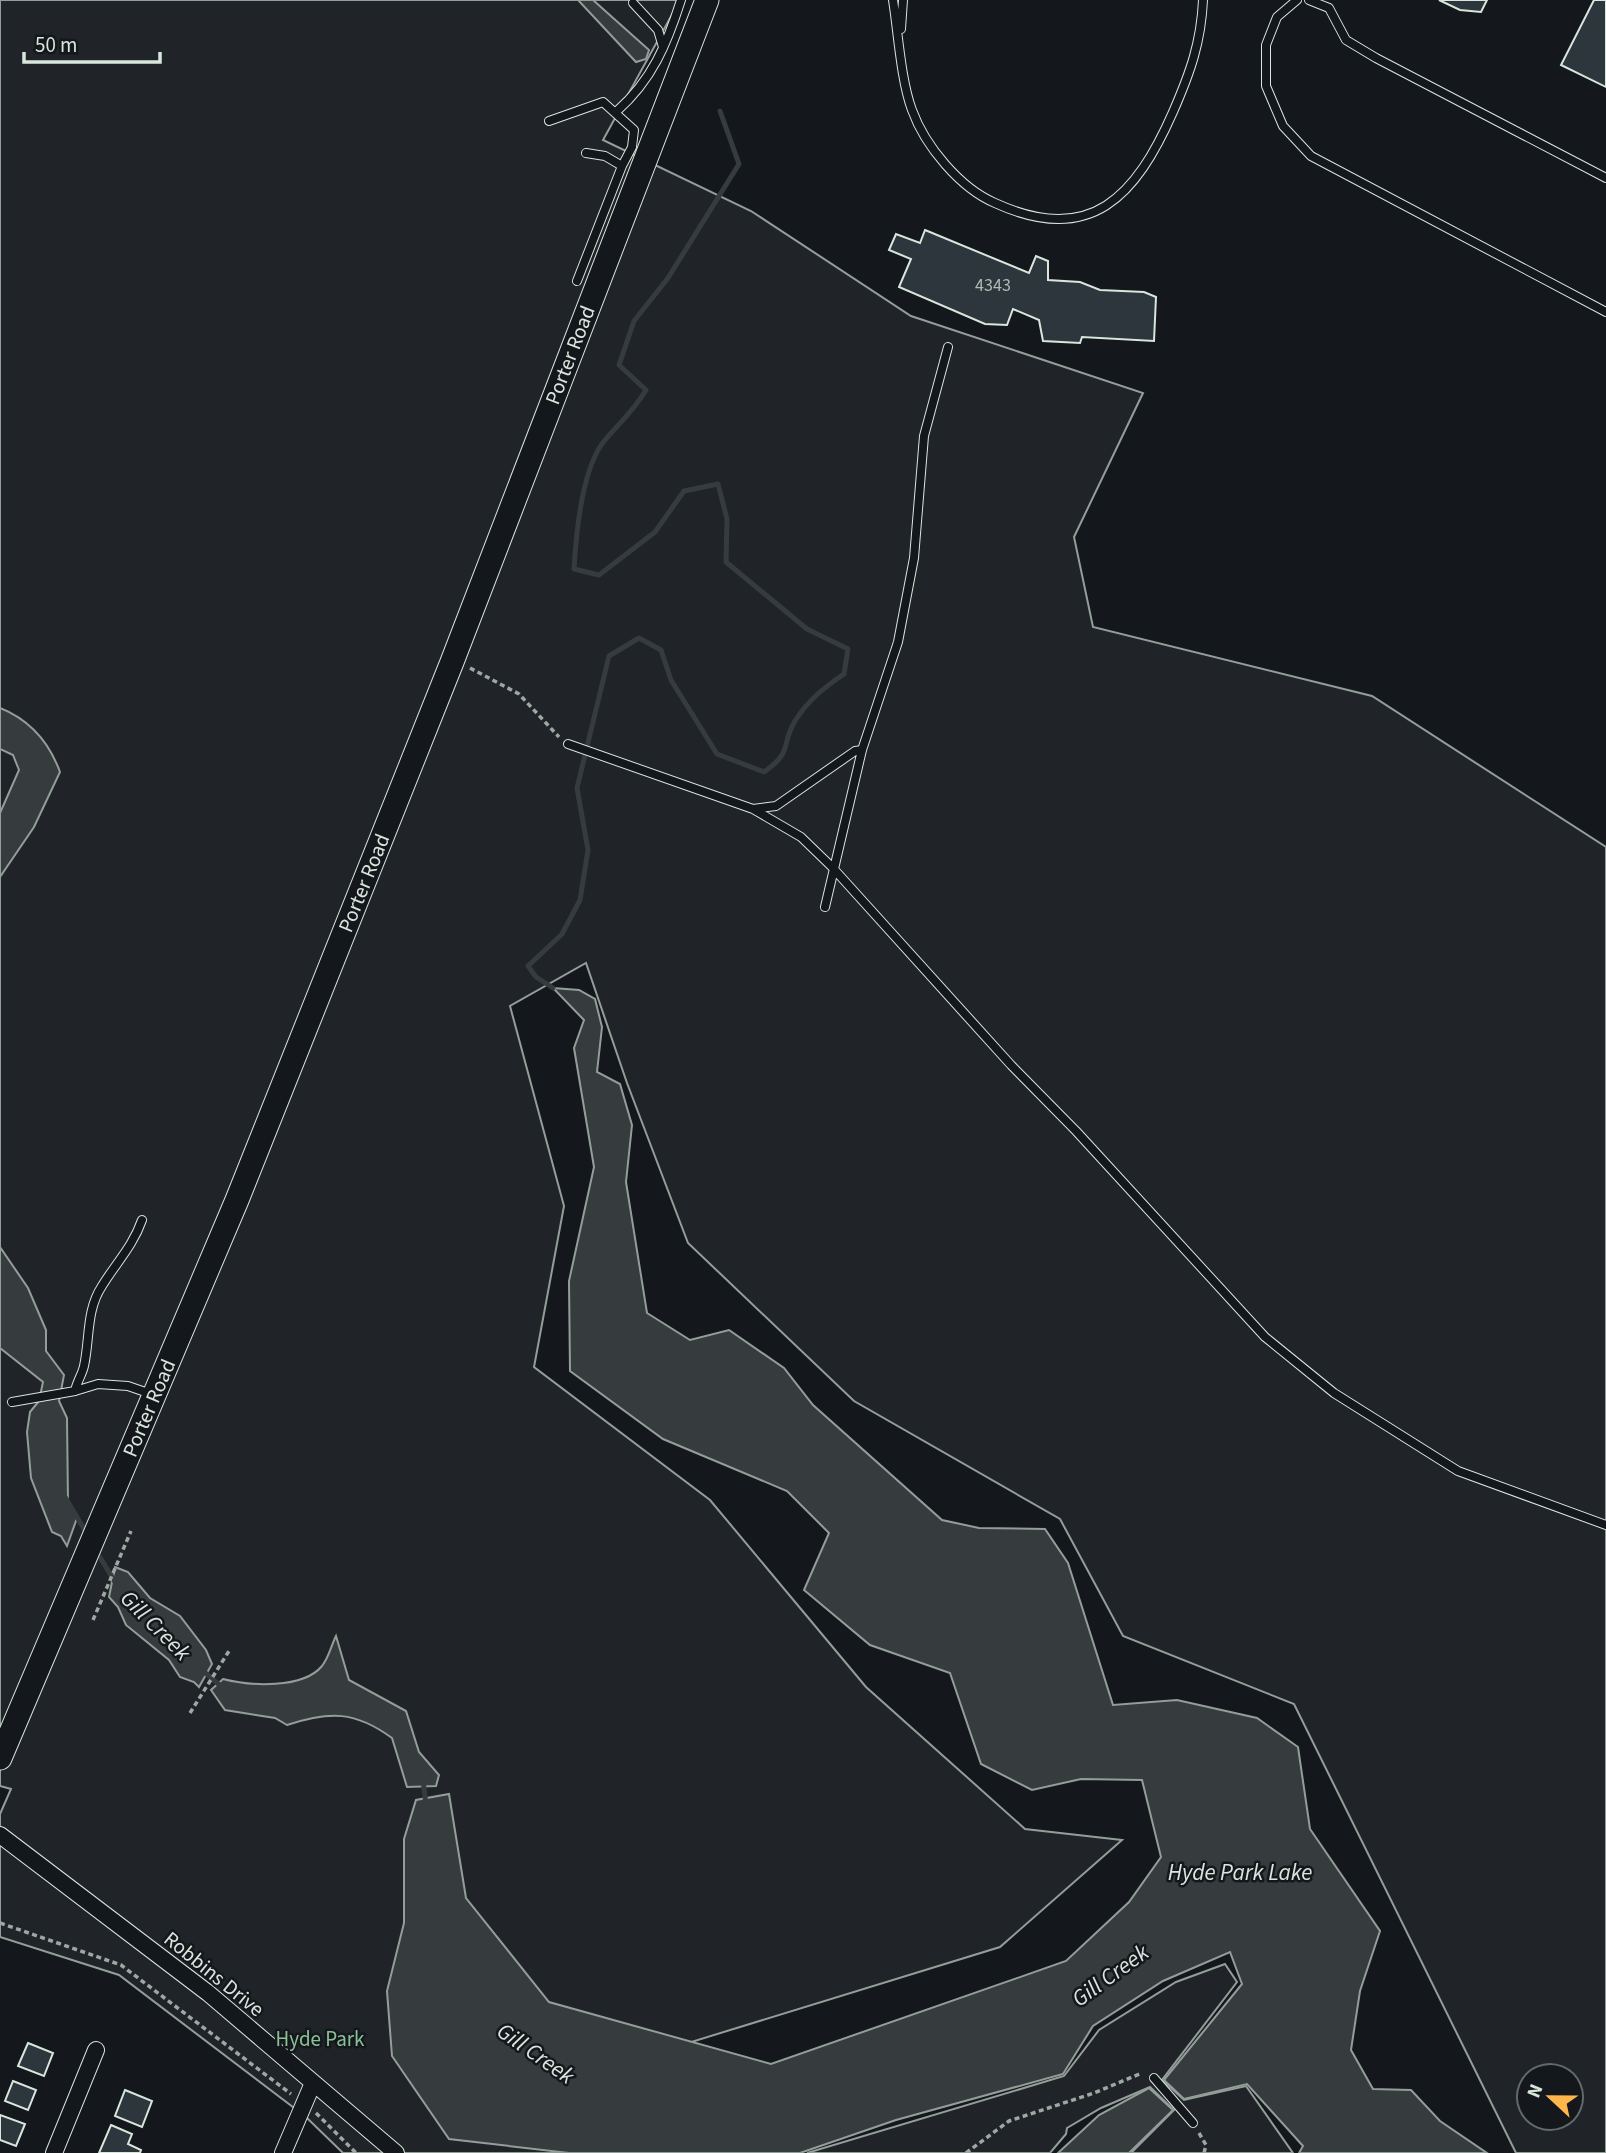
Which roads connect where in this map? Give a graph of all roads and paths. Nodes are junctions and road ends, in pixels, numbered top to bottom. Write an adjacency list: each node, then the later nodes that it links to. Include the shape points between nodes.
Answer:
1 (681, 0): 9 (lane)
2 (707, 0): 19 (main road, Porter Road)
3 (893, 0): 10 (lane)
4 (903, 0): 10 (lane)
5 (1203, 0): 10 (lane, via 1202,36 1188,78 1145,169 1123,195 1095,211 1060,221 1020,215 978,196 945,166 912,111)
6 (1297, 0): 17 (lane, via 1277,17 1266,45 1266,86 1283,127 1311,156)
7 (1309, 0): 15 (lane, via 1329,8 1346,40 1376,58)
8 (633, 3): 9 (lane, via 658,30)
9 (663, 47): 11 (lane, via 640,91)
10 (901, 49)
11 (617, 111): 12 (lane, via 603,102); 14 (lane, via 634,130)
12 (549, 121)
13 (586, 153): 14 (lane, via 605,156)
14 (622, 166): 16 (lane)
15 (1606, 178)
16 (577, 281)
17 (1606, 312)
18 (948, 347): 21 (lane, via 924,436 914,558 898,642)
19 (452, 662): 20 (path, via 519,694); 27 (main road, Porter Road)
20 (568, 744): 22 (lane)
21 (862, 750): 22 (lane, via 776,806); 23 (lane)
22 (753, 809): 23 (lane, via 801,837)
23 (832, 867): 24 (lane); 29 (lane, via 1265,1337 1334,1394 1458,1471)
24 (825, 906)
25 (142, 1220): 26 (lane, via 130,1247 101,1286)
26 (75, 1391): 27 (lane, via 98,1384 128,1386); 28 (lane)
27 (154, 1395): 34 (main road, Porter Road)
28 (12, 1402)
29 (1606, 1525)
30 (131, 1531): 31 (path)
31 (93, 1620)
32 (229, 1651): 33 (path)
33 (190, 1713)
34 (0, 1758)
35 (0, 1835): 39 (street, Robbins Drive, via 208,1993)
36 (0, 1923): 40 (path, via 121,1965)
37 (96, 2050): 42 (street)
38 (1154, 2078): 41 (lane); 46 (path, via 1139,2071 1094,2093 1009,2121)
39 (313, 2083): 40 (street); 45 (street, Robbins Drive)
40 (304, 2104): 43 (street); 44 (path)
41 (1193, 2123): 47 (path, via 1206,2145)
42 (54, 2153)
43 (283, 2153)
44 (356, 2153)
45 (396, 2153)
46 (965, 2153)
47 (1204, 2153)

